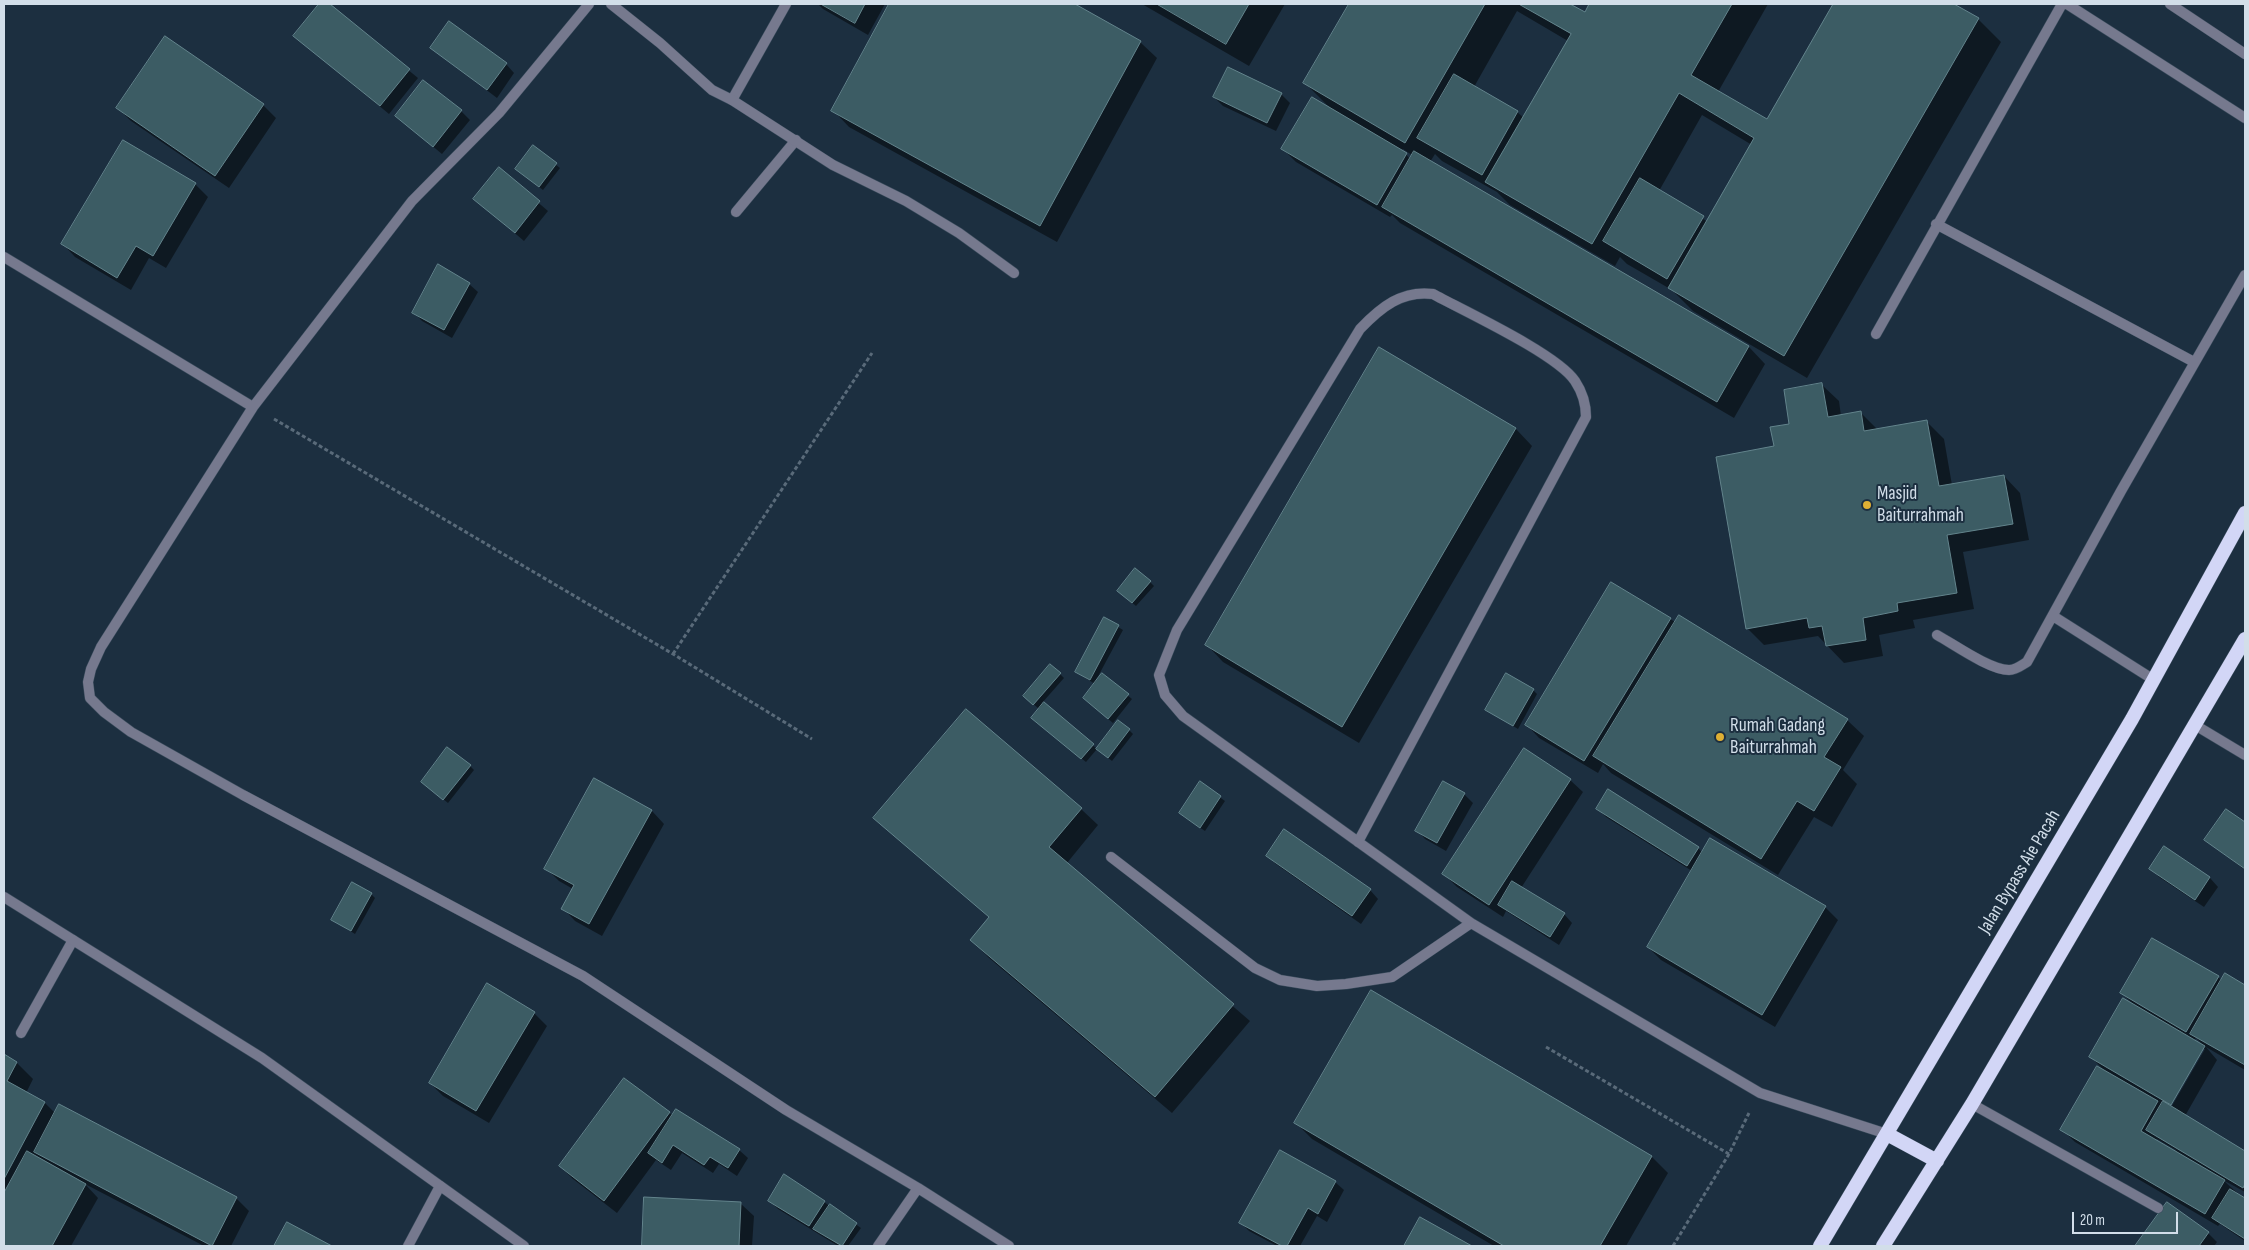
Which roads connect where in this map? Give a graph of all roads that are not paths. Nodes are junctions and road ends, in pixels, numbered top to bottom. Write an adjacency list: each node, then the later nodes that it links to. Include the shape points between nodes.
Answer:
1 (589, 4): 18 (street, via 499,113 412,201)
2 (611, 4): 8 (street, via 712,90)
3 (786, 4): 8 (street)
4 (2062, 4): 12 (street)
5 (2067, 4): 9 (street)
6 (2170, 4): 7 (street)
7 (2245, 54)
8 (732, 100): 10 (street)
9 (2245, 118)
10 (796, 140): 11 (street); 14 (street, via 833,165 906,201 959,233)
11 (736, 212)
12 (1936, 224): 16 (street); 17 (street)
13 (4, 257): 18 (street)
14 (1014, 273)
15 (2245, 275): 17 (street)
16 (1876, 334)
17 (2194, 362): 20 (street)
18 (253, 407): 36 (street, via 101,646 89,676 90,698 131,732 243,796 583,976 786,1110)
19 (2245, 513): 23 (highway, Jalan Bypass Aie Pacah)
20 (2053, 616): 21 (street, via 2027,662 2010,670 1996,667); 23 (street)
21 (1937, 635)
22 (2245, 639): 24 (highway)
23 (2154, 680): 33 (highway, Jalan Bypass Aie Pacah)
24 (2195, 725): 25 (street); 32 (highway)
25 (2245, 755)
26 (1358, 842): 26 (street, via 1586,417 1586,401 1575,380 1557,364 1433,294 1419,292 1394,300 1377,311 1360,329 1177,630 1159,675 1165,695 1183,716); 29 (street)
27 (1111, 857): 29 (street, via 1255,968 1280,980 1317,986 1392,977)
28 (4, 897): 30 (street)
29 (1471, 923): 33 (street, via 1760,1093)
30 (73, 940): 31 (street); 35 (street, via 262,1058)
31 (21, 1034)
32 (1972, 1104): 34 (highway); 37 (street)
33 (1886, 1134): 34 (highway); 42 (highway, Jalan Bypass Aie Pacah)
34 (1937, 1161): 43 (highway)
35 (440, 1186): 38 (street); 39 (street)
36 (918, 1188): 40 (street); 41 (street)
37 (2158, 1208)
38 (408, 1246)
39 (524, 1246)
40 (878, 1246)
41 (1009, 1246)
42 (1820, 1246)
43 (1883, 1246)

